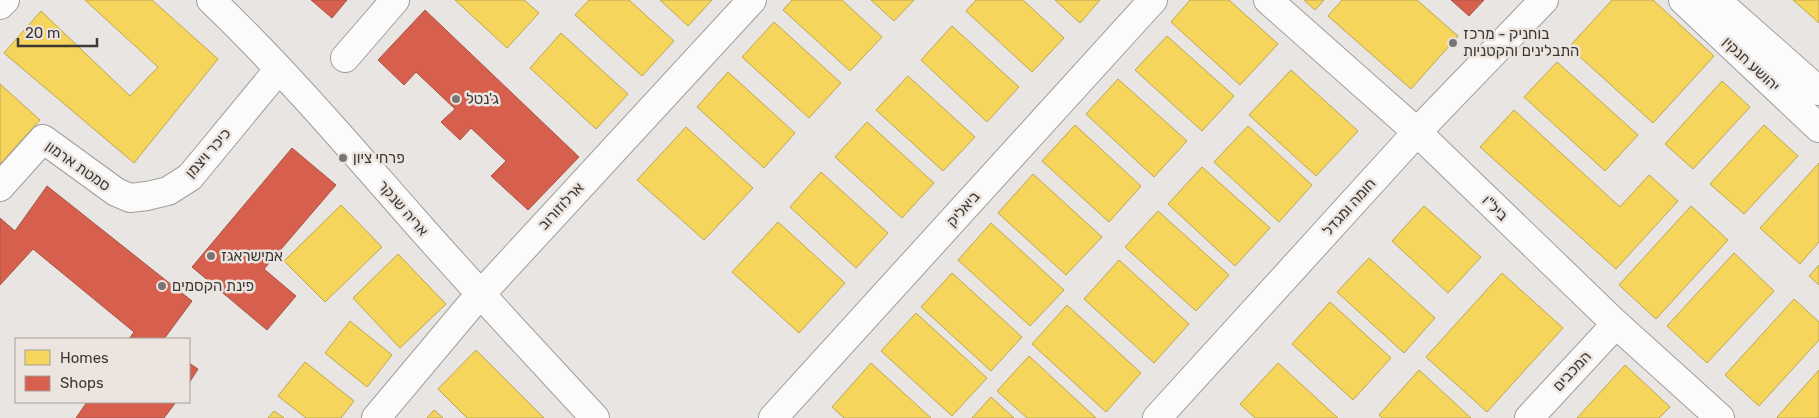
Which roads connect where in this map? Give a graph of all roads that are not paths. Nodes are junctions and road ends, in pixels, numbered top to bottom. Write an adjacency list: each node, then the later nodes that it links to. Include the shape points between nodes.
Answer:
1 (5, 0): 10 (street)
2 (211, 0): 12 (street, אריה שנקר)
3 (395, 0): 11 (street)
4 (752, 0): 18 (street, ארלוזורוב)
5 (1153, 0): 22 (street, ביאליק)
6 (1268, 0): 15 (street, ביל"ו)
7 (1544, 0): 15 (street, חומה ומגדל)
8 (1684, 0): 14 (street, יהושע חנקין)
9 (1716, 0): 13 (street, יהושע חנקין)
10 (0, 5)
11 (345, 58)
12 (279, 69): 17 (street, כיכר ויצמן, via 190,177 168,191 147,196 130,198); 18 (street, אריה שנקר)
13 (1819, 91)
14 (1819, 128)
15 (1417, 132): 19 (street, ביל"ו); 23 (street, חומה ומגדל)
16 (0, 187): 17 (street, סמטת ארמון, via 43,139)
17 (116, 192)
18 (480, 295): 20 (street, ארלוזורוב); 21 (street, אריה שנקר)
19 (1616, 324): 24 (street, המכבים); 25 (street, ביל"ו)
20 (376, 418)
21 (595, 418)
22 (773, 418)
23 (1156, 418)
24 (1529, 418)
25 (1720, 418)

